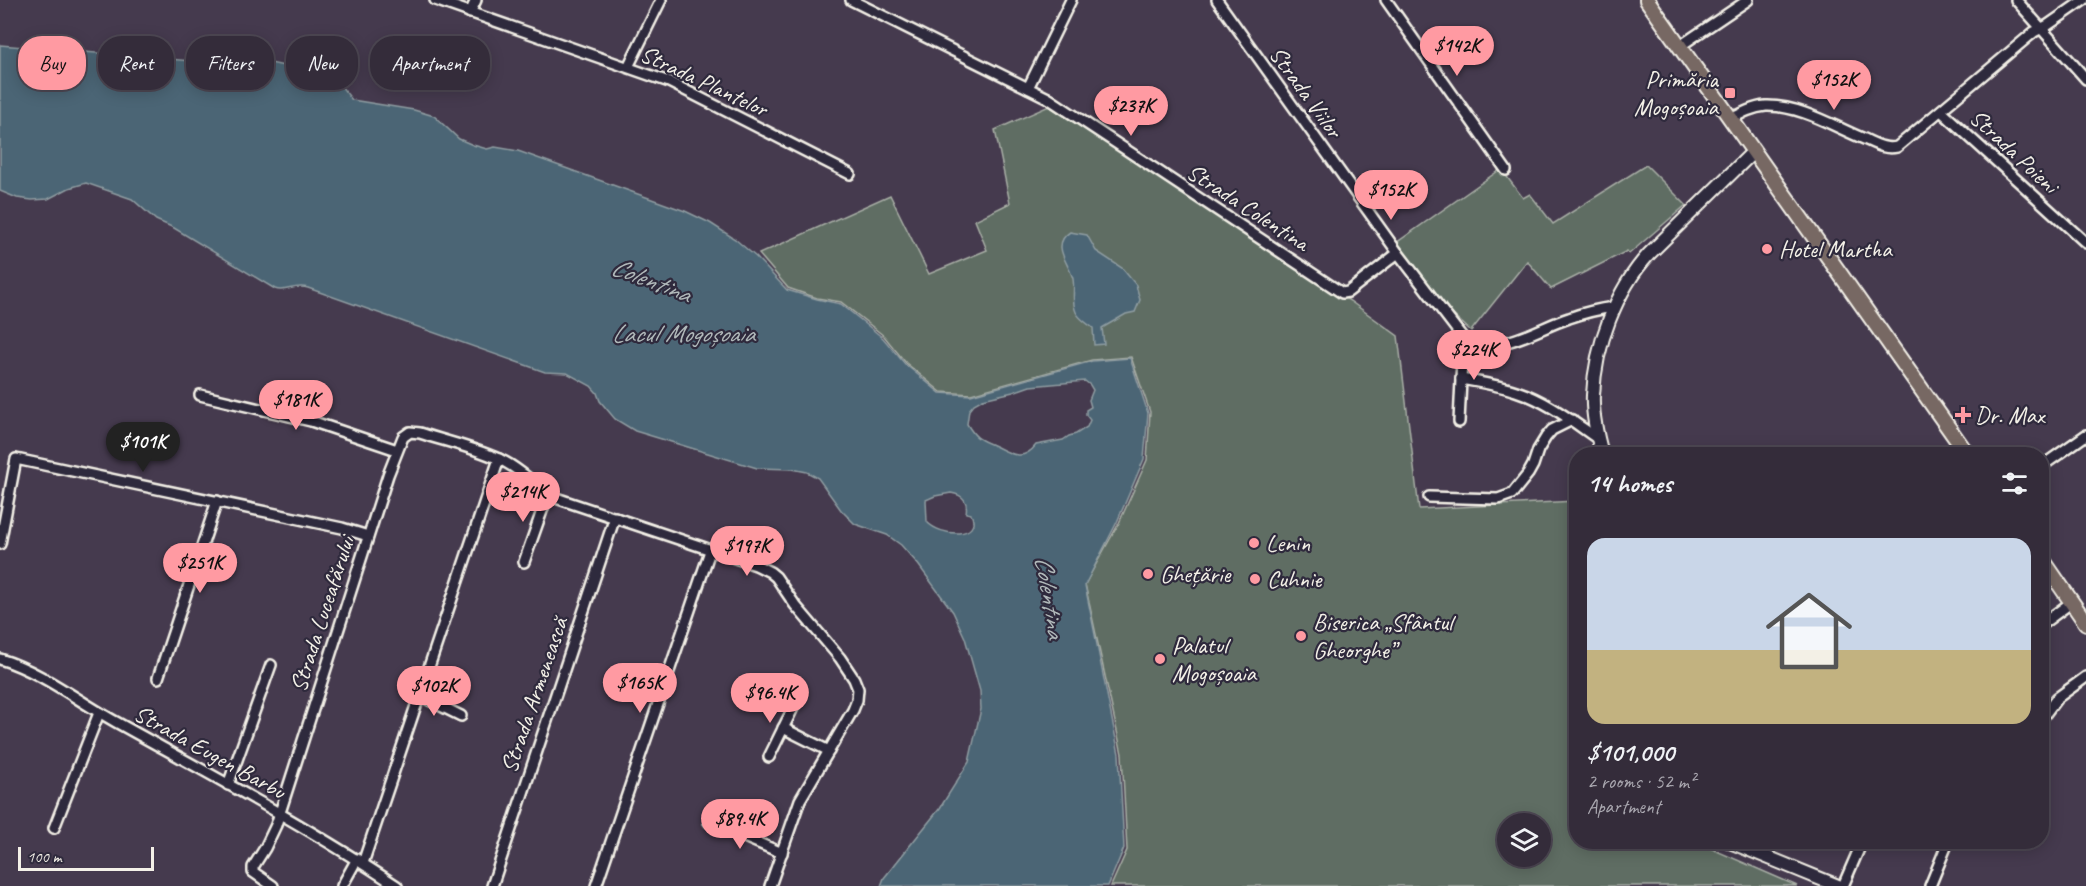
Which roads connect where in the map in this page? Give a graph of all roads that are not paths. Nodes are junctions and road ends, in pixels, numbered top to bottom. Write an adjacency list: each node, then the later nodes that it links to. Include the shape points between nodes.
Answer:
1 (435, 0): 12 (street, Strada Plantelor)
2 (476, 0): 12 (street)
3 (661, 0): 15 (street)
4 (851, 0): 17 (street, Strada Colentina)
5 (1071, 0): 17 (street)
6 (1217, 0): 24 (street, Strada Viilor)
7 (1386, 0): 21 (street)
8 (1647, 0): 14 (main road)
9 (1748, 0): 14 (street)
10 (2016, 0): 13 (street)
11 (2084, 0): 13 (street, Strada Poieni)
12 (470, 13): 15 (street, Strada Plantelor)
13 (2040, 29): 16 (street); 18 (street, Strada Poieni)
14 (1680, 46): 19 (main road)
15 (628, 67): 22 (street, Strada Plantelor, via 669,82)
16 (2086, 79)
17 (1028, 88): 24 (street, Strada Colentina, via 1342,293)
18 (1941, 111): 19 (street, Strada Poieni, via 1902,144 1888,148 1778,107 1754,108); 23 (street, Strada Poieni)
19 (1731, 119): 20 (main road)
20 (1754, 152): 25 (street, via 1638,266); 34 (main road)
21 (1506, 170)
22 (850, 174)
23 (2086, 243)
24 (1398, 253): 26 (street, Strada Viilor)
25 (1614, 307): 26 (street, via 1568,318 1509,342 1478,344); 32 (street, via 1594,387)
26 (1462, 338): 27 (street)
27 (1461, 379): 29 (street, via 1516,391); 30 (street)
28 (200, 395): 35 (street, via 311,421)
29 (1572, 420): 32 (street); 39 (street, via 1546,437 1528,474 1512,494 1498,499)
30 (1459, 422)
31 (2086, 435): 37 (street)
32 (1598, 439): 33 (street)
33 (1600, 447)
34 (1962, 447)
35 (397, 450): 36 (street, Strada Luceafărului, via 410,432); 42 (street, Strada Luceafărului)
36 (499, 459): 38 (street); 54 (street)
37 (2049, 461)
38 (548, 494): 41 (street); 45 (street)
39 (1430, 497)
40 (217, 501): 42 (street); 43 (street, via 16,459); 53 (street)
41 (615, 517): 44 (street); 74 (street, Strada Armenească)
42 (368, 536): 63 (street, Strada Luceafărului)
43 (0, 544)
44 (710, 551): 60 (street, via 770,572 854,680 857,700); 75 (street)
45 (524, 562)
46 (2049, 569): 47 (main road)
47 (2072, 602): 48 (street); 49 (main road)
48 (2049, 619)
49 (2086, 623)
50 (0, 659): 57 (street, Strada Eugen Barbu, via 22,667)
51 (270, 664): 62 (street)
52 (2086, 677): 56 (street)
53 (158, 678)
54 (419, 695): 58 (street); 70 (street)
55 (795, 704): 59 (street)
56 (2049, 709)
57 (99, 713): 62 (street, Strada Eugen Barbu); 65 (street)
58 (461, 716)
59 (783, 728): 60 (street); 61 (street)
60 (829, 751): 69 (street, via 800,800)
61 (769, 757)
62 (228, 785): 63 (street, Strada Eugen Barbu)
63 (279, 813): 70 (street, Strada Eugen Barbu); 71 (street, Strada Luceafărului, via 252,869)
64 (709, 822): 69 (street)
65 (54, 828)
66 (1748, 849): 77 (street)
67 (1859, 849): 77 (street)
68 (1945, 849): 78 (street)
69 (782, 853): 76 (street)
70 (360, 861): 72 (street); 73 (street, Strada Eugen Barbu)
71 (273, 886)
72 (342, 886)
73 (398, 886)
74 (492, 886)
75 (596, 886)
76 (770, 886)
77 (1840, 886)
78 (1930, 886)

